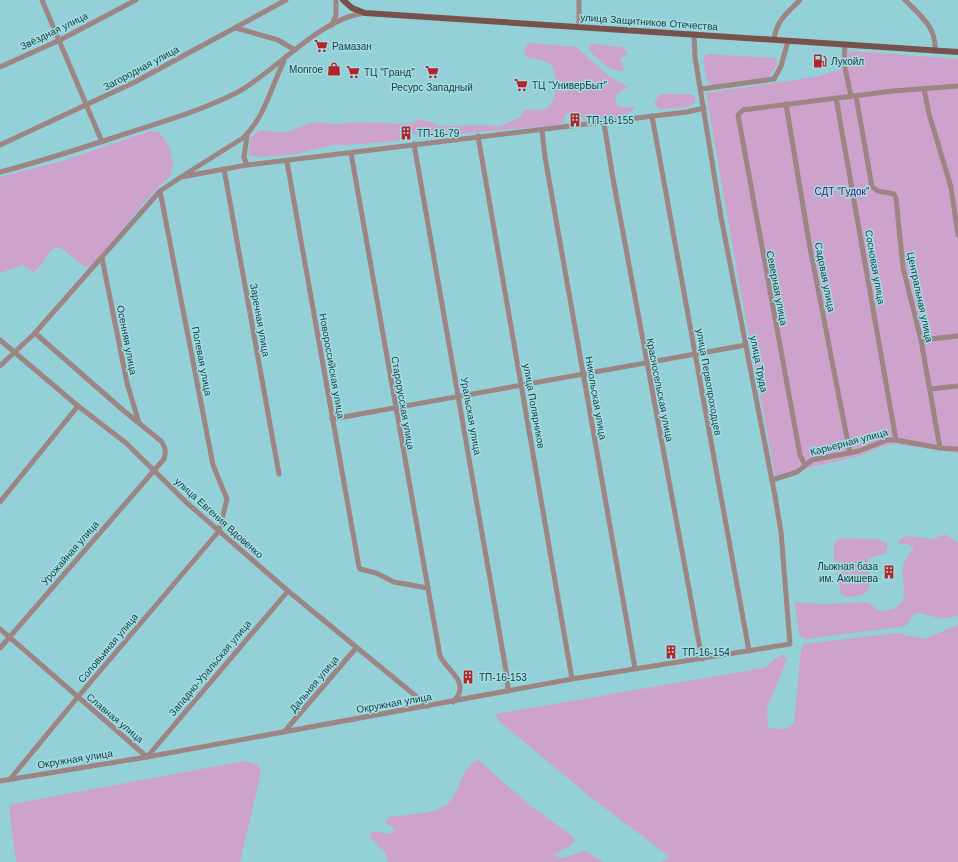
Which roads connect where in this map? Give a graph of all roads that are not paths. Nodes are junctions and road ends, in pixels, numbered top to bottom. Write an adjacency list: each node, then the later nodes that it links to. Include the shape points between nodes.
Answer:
1 (42, 0): 14 (street)
2 (136, 0): 14 (street, Звёздная улица)
3 (286, 0): 12 (street, Загородная улица)
4 (336, 0): 10 (street, via 336,15)
5 (343, 0): 9 (main road, улица Защитников Отечества, via 352,8)
6 (579, 0): 11 (street)
7 (800, 0): 15 (street, via 776,26)
8 (905, 0): 19 (street, via 926,21 935,38)
9 (365, 13): 10 (street, via 347,16); 11 (main road, улица Защитников Отечества)
10 (330, 27): 18 (street)
11 (579, 27): 13 (main road, улица Защитников Отечества)
12 (236, 28): 18 (street, via 278,40); 29 (street, Загородная улица)
13 (694, 35): 15 (main road, улица Защитников Отечества); 24 (street, улица Труда)
14 (60, 40): 22 (street, Звёздная улица); 29 (street)
15 (774, 40): 16 (main road, улица Защитников Отечества)
16 (788, 41): 17 (main road, улица Защитников Отечества); 24 (street, via 781,66 774,79)
17 (844, 45): 19 (main road, улица Защитников Отечества); 26 (street, via 844,63)
18 (294, 50): 21 (street)
19 (935, 51): 20 (main road, улица Защитников Отечества)
20 (958, 52)
21 (286, 58): 34 (street, via 260,116); 36 (street, via 259,79 222,99 195,111)
22 (0, 67)
23 (958, 86): 25 (street)
24 (701, 89): 30 (street, улица Труда)
25 (924, 89): 26 (street); 46 (street, via 951,187)
26 (853, 96): 27 (street); 51 (street, Центральная улица, via 872,187 878,192 894,194 896,198 903,268)
27 (836, 98): 28 (street); 66 (street, Сосновая улица)
28 (786, 104): 69 (street, Садовая улица, via 807,232); 70 (street, Северная улица, via 743,110 739,113 738,119 780,352 800,455)
29 (87, 106): 36 (street); 38 (street, Загородная улица)
30 (704, 108): 31 (street); 52 (street, улица Труда)
31 (652, 116): 32 (street); 54 (street, улица Первопроходцев)
32 (604, 123): 33 (street); 55 (street, Красносельская улица)
33 (542, 131): 35 (street); 57 (street, Никольская улица)
34 (247, 134): 41 (street, via 244,157); 44 (street)
35 (478, 136): 37 (street); 58 (street, улица Полярников)
36 (102, 142): 43 (street)
37 (414, 144): 39 (street); 61 (street, Уральская улица)
38 (0, 146)
39 (351, 153): 40 (street); 63 (street, Старорусская улица)
40 (287, 162): 41 (street); 64 (street, Новороссийская улица)
41 (248, 165): 42 (street)
42 (224, 169): 44 (street); 72 (street, Заречная улица)
43 (0, 172)
44 (181, 177): 45 (street)
45 (160, 191): 47 (street); 75 (street, Полевая улица, via 213,465 227,499)
46 (958, 235)
47 (102, 258): 48 (street); 65 (street, Осенняя улица, via 127,383)
48 (35, 333): 53 (street); 65 (street)
49 (958, 336): 51 (street)
50 (0, 340): 53 (street, улица Евгения Вдовенко)
51 (921, 340): 60 (street, Центральная улица)
52 (746, 345): 54 (street); 73 (street, улица Труда)
53 (14, 352): 56 (street); 62 (street, улица Евгения Вдовенко)
54 (695, 354): 55 (street); 83 (street, улица Первопроходцев)
55 (646, 363): 57 (street); 84 (street, Красносельская улица)
56 (0, 366)
57 (582, 374): 58 (street); 85 (street, Никольская улица)
58 (521, 385): 61 (street); 86 (street, улица Полярников)
59 (958, 386): 60 (street)
60 (930, 389): 67 (street, Центральная улица)
61 (458, 397): 63 (street); 87 (street, Уральская улица)
62 (78, 406): 71 (street, улица Евгения Вдовенко, via 126,443); 74 (street)
63 (395, 408): 64 (street); 76 (street, Старорусская улица)
64 (332, 419): 76 (street, Новороссийская улица, via 359,567 363,571 394,582)
65 (139, 424): 71 (street, Урожайная улица, via 166,449 164,459)
66 (896, 440): 67 (street, Карьерная улица); 69 (street, Карьерная улица, via 887,440)
67 (940, 448): 68 (street, Карьерная улица)
68 (958, 449)
69 (850, 453): 70 (street, Карьерная улица, via 812,460)
70 (805, 465): 73 (street, Карьерная улица, via 797,472)
71 (154, 470): 75 (street, улица Евгения Вдовенко); 79 (street, Урожайная улица)
72 (279, 474)
73 (772, 480): 80 (street, улица Труда, via 781,532)
74 (0, 502)
75 (219, 531): 77 (street, улица Евгения Вдовенко); 88 (street, Соловьиная улица)
76 (428, 588): 89 (street, Старорусская улица, via 440,656 459,682 460,692)
77 (288, 591): 82 (street, улица Евгения Вдовенко); 92 (street, Западно-Уральская улица)
78 (0, 629): 79 (street, Славная улица)
79 (10, 637): 81 (street, Урожайная улица); 88 (street, Славная улица)
80 (790, 644): 83 (street, Окружная улица)
81 (0, 648)
82 (356, 648): 90 (street, улица Евгения Вдовенко); 91 (street, Дальняя улица)
83 (749, 651): 84 (street, Окружная улица)
84 (702, 659): 85 (street, Окружная улица)
85 (635, 668): 86 (street, Окружная улица)
86 (572, 679): 87 (street, Окружная улица)
87 (508, 691): 89 (street, Окружная улица)
88 (77, 698): 92 (street, Славная улица); 93 (street, Соловьиная улица)
89 (453, 702): 90 (street, Окружная улица)
90 (428, 706): 91 (street, Окружная улица)
91 (285, 731): 92 (street, Окружная улица)
92 (147, 757): 93 (street, Окружная улица)
93 (11, 778): 94 (street, Окружная улица)
94 (0, 781)

